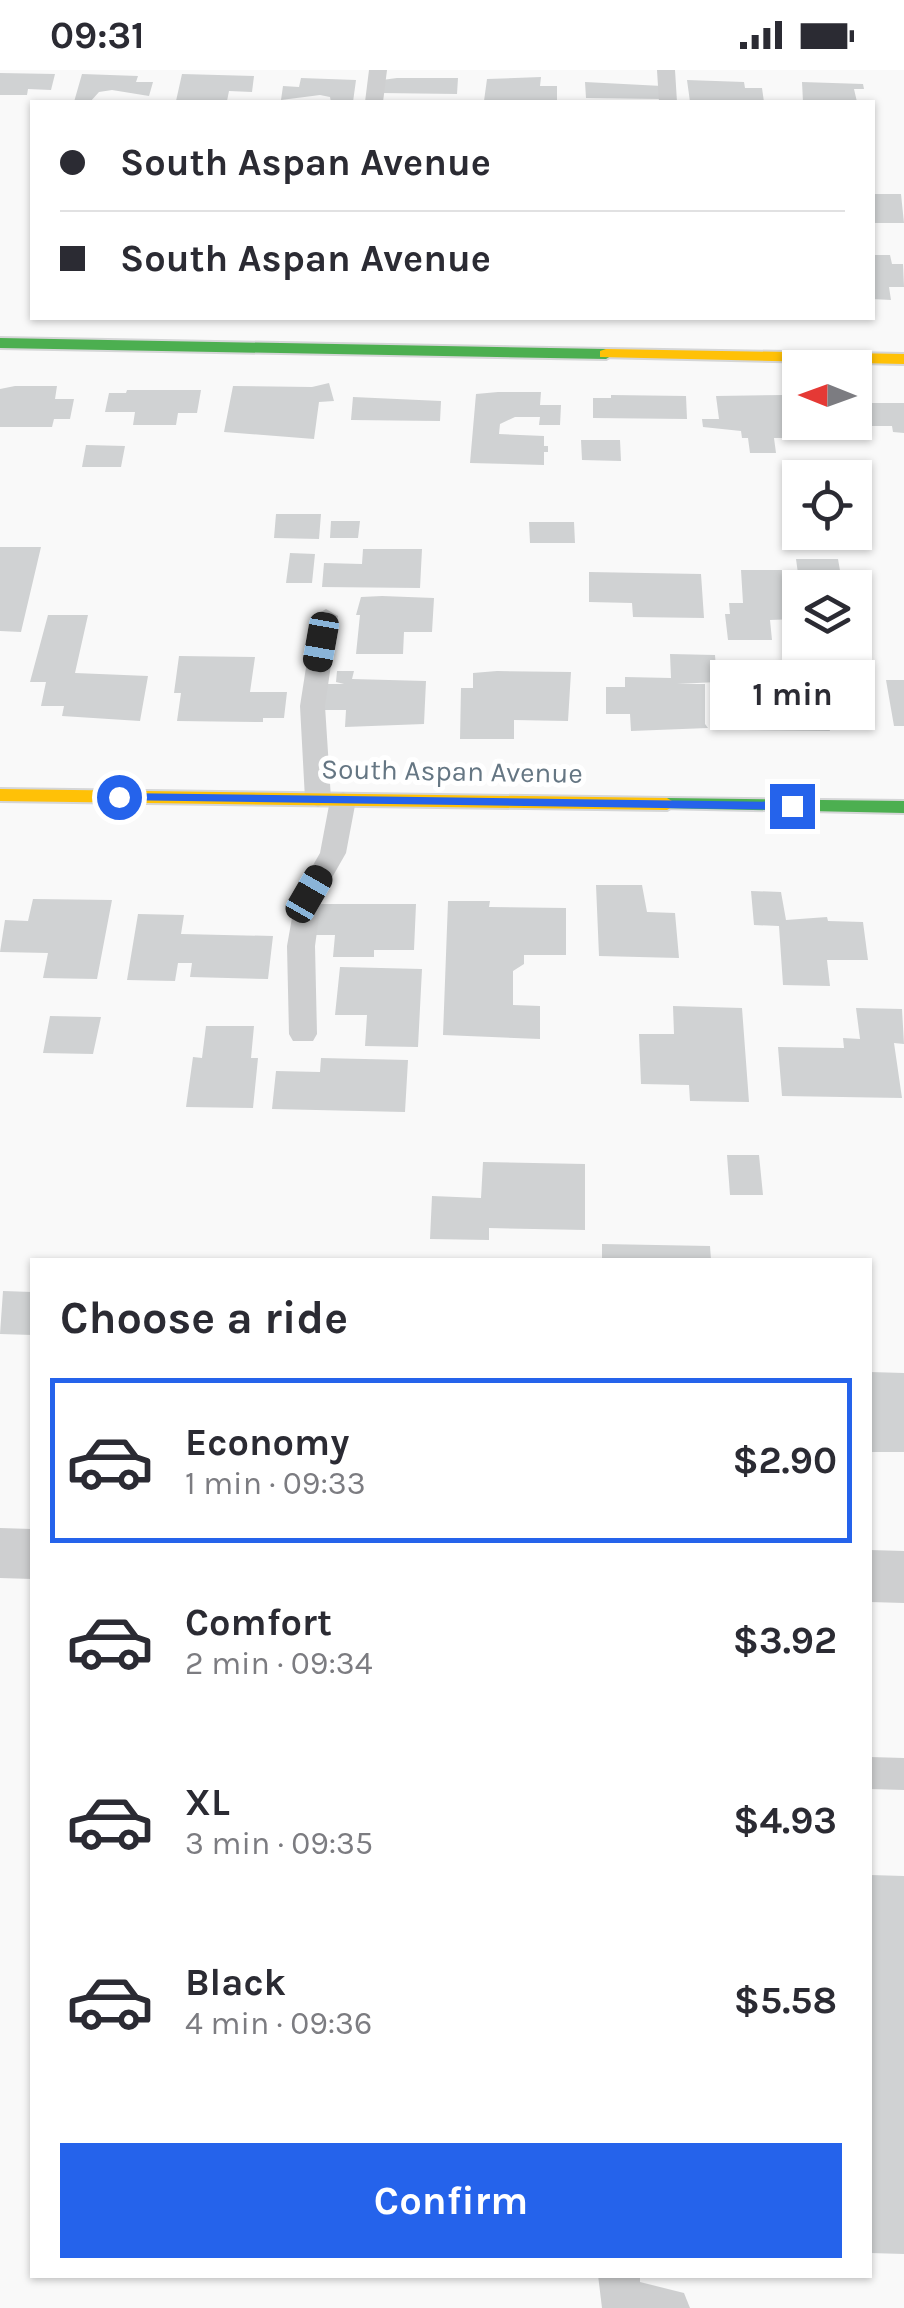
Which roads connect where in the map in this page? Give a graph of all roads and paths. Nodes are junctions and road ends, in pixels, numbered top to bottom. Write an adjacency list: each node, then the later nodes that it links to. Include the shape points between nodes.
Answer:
1 (378, 70): 3 (lane)
2 (666, 70): 4 (lane)
3 (374, 100)
4 (668, 100)
5 (0, 344): 6 (street)
6 (904, 359)
7 (326, 616): 9 (lane, via 313,734)
8 (0, 796): 9 (street, South Aspan Avenue)
9 (331, 800): 10 (street, South Aspan Avenue); 11 (lane, via 333,853 309,894 302,946)
10 (904, 808)
11 (303, 1034)
12 (0, 1553): 13 (street)
13 (30, 1554)
14 (872, 1576): 15 (street)
15 (904, 1577)
16 (872, 1773): 17 (lane)
17 (904, 1774)
18 (619, 2278): 19 (lane, via 619,2299)
19 (669, 2308)

